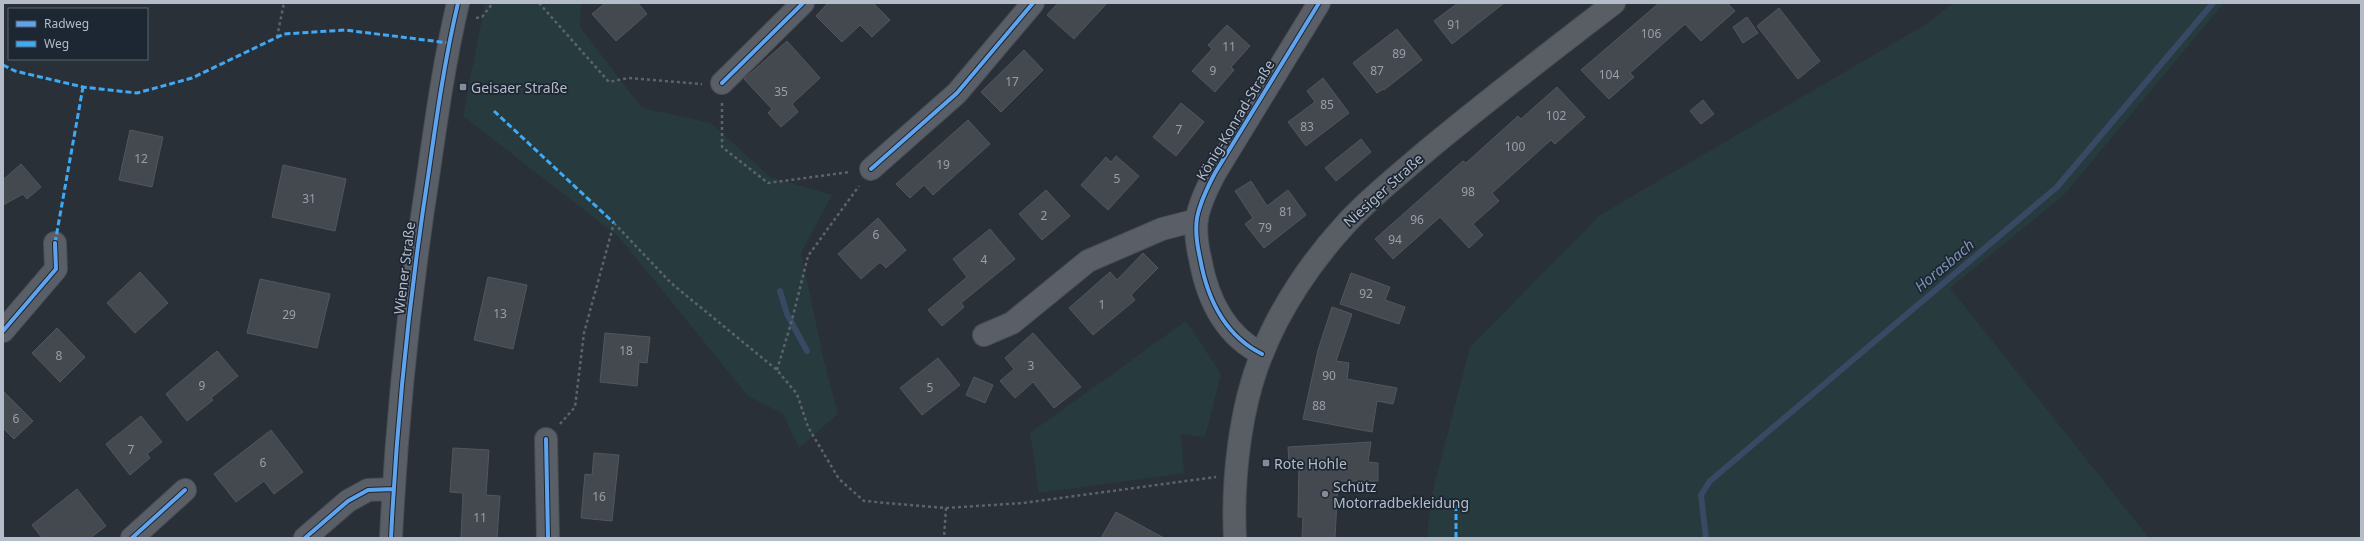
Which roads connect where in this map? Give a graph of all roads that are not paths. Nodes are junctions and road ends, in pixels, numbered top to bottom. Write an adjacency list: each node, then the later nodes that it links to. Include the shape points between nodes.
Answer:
1 (458, 3): 14 (street, Wiener Straße, via 441,84 414,267)
2 (803, 3): 6 (street)
3 (1033, 3): 7 (street, via 957,93)
4 (1319, 3): 8 (street, König-Konrad-Straße, via 1215,173 1201,202)
5 (1614, 3): 12 (main road, Niesiger Straße, via 1456,127 1360,208 1327,246 1299,286 1279,318)
6 (722, 83)
7 (870, 169)
8 (1197, 220): 11 (street, via 1162,229 1088,261 1012,323); 12 (street, König-Konrad-Straße, via 1197,241 1202,267 1213,303 1231,332 1248,347)
9 (55, 243): 10 (street, via 56,269)
10 (3, 331)
11 (984, 335)
12 (1262, 354): 20 (main road, Niesiger Straße, via 1243,428 1236,475)
13 (546, 439): 19 (street)
14 (393, 489): 17 (street, via 368,490 348,501); 18 (street, Wiener Straße)
15 (185, 490): 16 (street)
16 (132, 538)
17 (305, 538)
18 (391, 538)
19 (548, 538)
20 (1235, 538)

